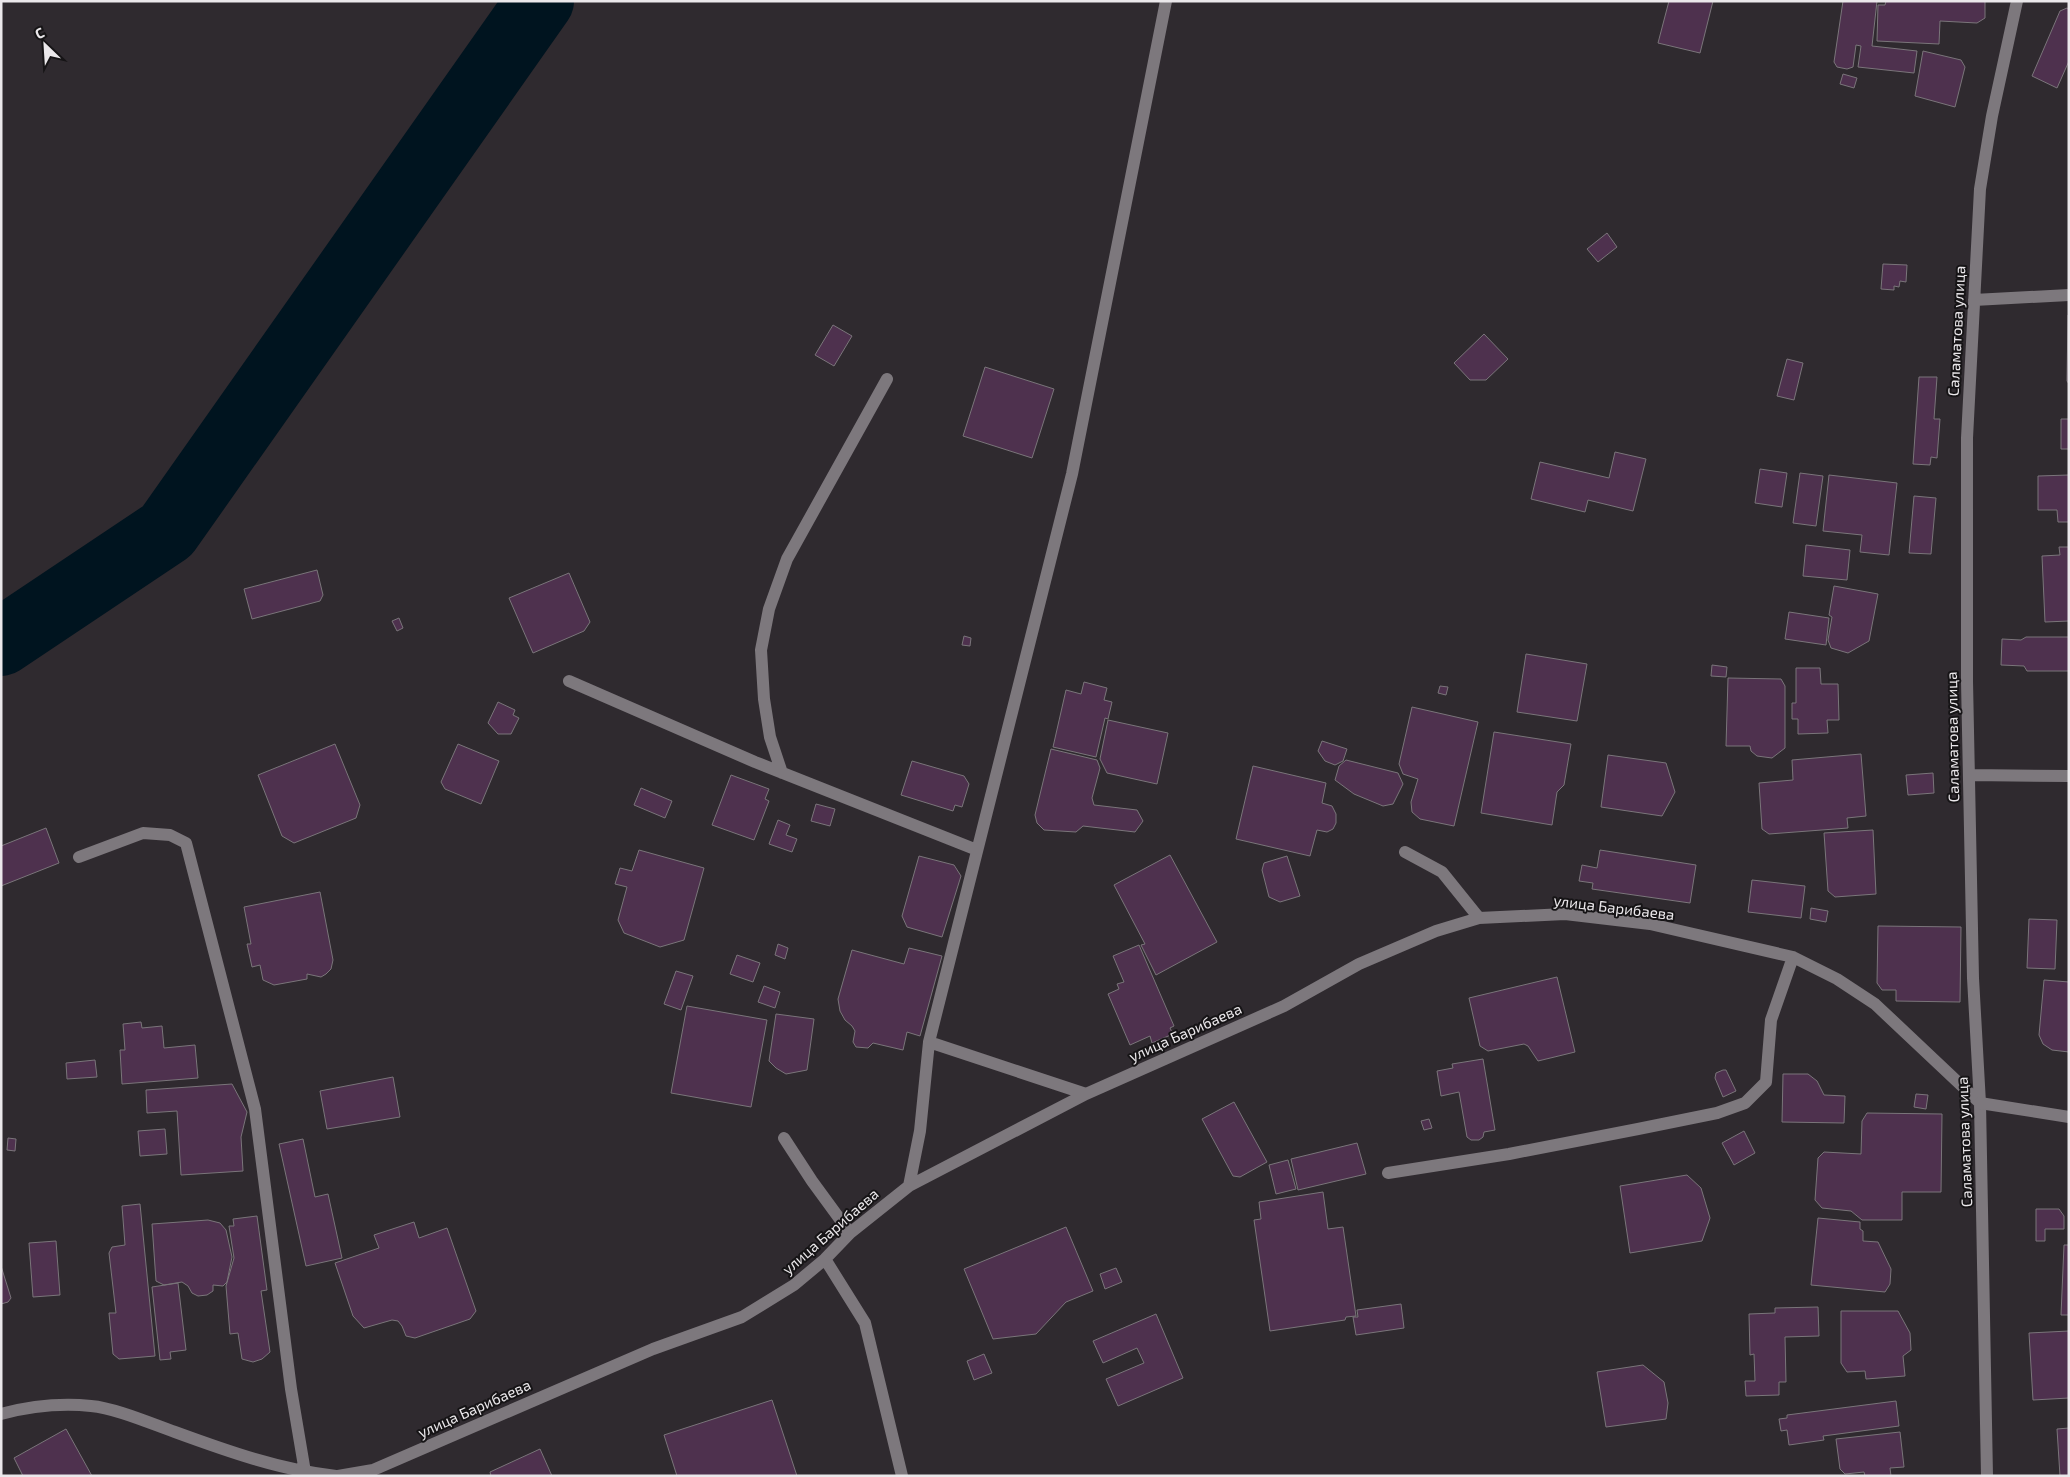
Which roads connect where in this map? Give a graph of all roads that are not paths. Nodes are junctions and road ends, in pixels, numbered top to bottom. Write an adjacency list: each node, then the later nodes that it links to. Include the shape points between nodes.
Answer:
1 (1166, 1): 10 (street, via 1072,474)
2 (2017, 1): 4 (street, Саламатова улица, via 1980,189)
3 (2069, 295): 4 (street)
4 (1974, 300): 8 (street, Саламатова улица, via 1967,438)
5 (887, 379): 7 (street, via 787,559 769,610 761,650 764,699 770,737)
6 (569, 681): 7 (street)
7 (782, 773): 10 (street)
8 (1970, 775): 9 (street); 17 (street, Саламатова улица, via 1973,978)
9 (2069, 776)
10 (977, 850): 15 (street)
11 (1406, 852): 13 (street, via 1442,872)
12 (79, 857): 25 (street, via 143,833 170,834 186,842 255,1110 291,1389)
13 (1479, 918): 14 (street, улица Барибаева, via 1565,914 1650,924); 16 (street, улица Барибаева, via 1436,931 1359,964 1284,1006)
14 (1793, 957): 17 (street, улица Барибаева, via 1837,979 1876,1004); 20 (street, via 1771,1020 1766,1082 1745,1103 1718,1113 1510,1154)
15 (929, 1042): 16 (street); 21 (street, via 920,1131)
16 (1086, 1094): 21 (street, улица Барибаева)
17 (1980, 1104): 18 (street); 28 (street, Саламатова улица)
18 (2069, 1117)
19 (784, 1138): 22 (street)
20 (1388, 1172)
21 (909, 1186): 22 (street, улица Барибаева)
22 (850, 1233): 23 (street, улица Барибаева)
23 (825, 1259): 26 (street, улица Барибаева, via 794,1285 742,1317 653,1349 373,1470); 27 (street, via 865,1323)
24 (1, 1414): 25 (street, улица Барибаева, via 52,1404 93,1406 221,1449)
25 (305, 1472): 26 (street, улица Барибаева)
26 (337, 1476)
27 (902, 1476)
28 (1987, 1476)

